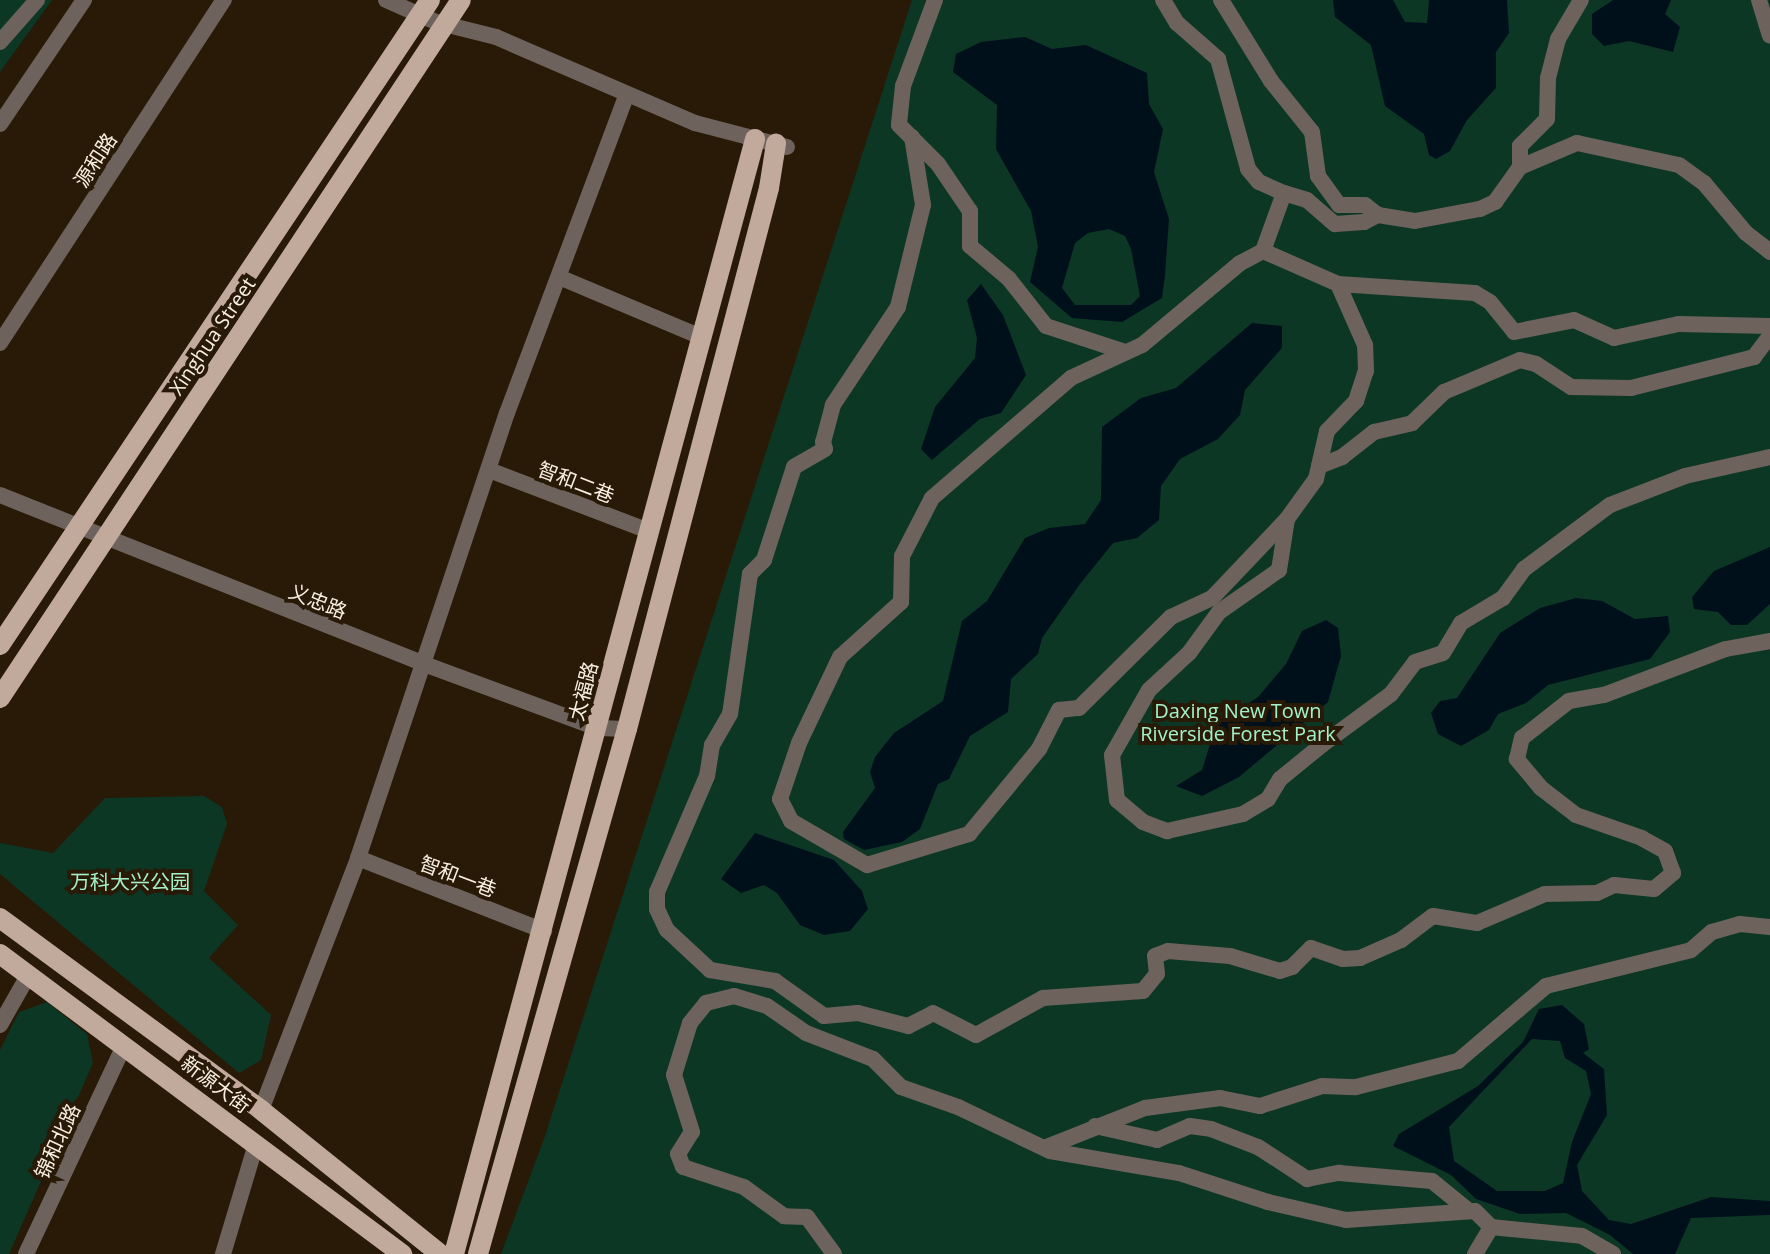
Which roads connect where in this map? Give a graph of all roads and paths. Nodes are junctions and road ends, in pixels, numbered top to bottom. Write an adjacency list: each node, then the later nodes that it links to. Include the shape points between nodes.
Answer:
1 (37, 0): 14 (street)
2 (84, 0): 16 (street)
3 (224, 0): 29 (street, 源和路)
4 (386, 0): 11 (street)
5 (461, 0): 12 (main road, Xinghua Street)
6 (935, 0): 17 (street, via 903,86 899,125)
7 (1163, 0): 20 (street, via 1177,23 1218,59 1248,169 1259,182)
8 (1221, 0): 21 (street, via 1271,81 1312,132 1326,194 1339,205 1365,205)
9 (1581, 0): 19 (street, via 1558,39 1548,78 1547,119 1520,146)
10 (1759, 0): 13 (street)
11 (425, 8): 12 (street); 36 (main road, Xinghua Street)
12 (447, 25): 15 (street, via 496,37); 38 (main road, Xinghua Street)
13 (1770, 35)
14 (0, 42)
15 (626, 97): 18 (street); 24 (street)
16 (0, 124)
17 (912, 137): 30 (street, via 970,211 970,246 1009,279 1046,326); 39 (street, via 923,205 898,307 833,405 825,449 794,467 764,560 750,574 730,714 712,745 707,776 657,892 657,909 667,930 710,970 775,981 824,1016 858,1013 908,1026 933,1013 976,1035 1043,998 1143,991 1157,974 1155,956 1168,951 1230,956 1280,971 1311,948 1343,959 1360,958 1401,940 1433,916 1477,923 1545,894 1597,893 1614,885 1654,889 1673,873 1665,851 1576,815 1551,796 1517,759 1522,738 1569,701 1604,695 1726,649)
18 (773, 143): 28 (main road, 太福路); 44 (main road, via 769,188)
19 (1520, 167): 21 (street, via 1495,202 1480,209 1415,221); 23 (street, via 1577,143 1679,165 1704,183 1746,233)
20 (1284, 193): 21 (street, via 1307,200 1335,224); 22 (street)
21 (1378, 215)
22 (1263, 251): 25 (street); 30 (street, via 1239,264 1142,345)
23 (1770, 252)
24 (559, 277): 28 (street); 33 (street)
25 (1338, 284): 26 (street, via 1475,293 1490,302 1514,332 1574,320 1614,338 1679,324); 32 (street, via 1365,345 1366,371 1356,401 1327,431)
26 (1770, 326)
27 (1770, 336): 32 (street, via 1754,357 1631,388 1571,387 1520,360 1444,392 1412,423 1374,432 1342,457)
28 (701, 337): 37 (main road, 太福路)
29 (0, 343)
30 (1125, 352): 35 (street, via 1071,378 932,498 902,556 901,602 840,657 799,743 780,799 791,821 867,865 969,834 1039,749 1059,710 1079,708 1171,617 1212,598)
31 (1770, 457): 35 (street, via 1685,476 1610,505 1524,569 1503,598 1461,623 1443,653 1415,662 1391,694 1280,779 1268,799 1243,814 1167,831 1143,822 1117,800 1112,755 1149,690 1189,653 1219,612 1279,570)
32 (1319, 466): 35 (street, via 1316,479)
33 (489, 470): 37 (street, 智和二巷); 41 (street)
34 (0, 495): 36 (street, 义忠路)
35 (1287, 519)
36 (76, 528): 38 (street, 义忠路); 40 (main road, Xinghua Street)
37 (649, 531): 43 (main road, 太福路)
38 (106, 539): 41 (street, 义忠路); 42 (main road, Xinghua Street)
39 (1770, 641)
40 (0, 645)
41 (424, 664): 43 (street, 义忠路); 45 (street)
42 (0, 698)
43 (597, 728): 44 (street, 义忠路); 48 (main road, 太福路)
44 (627, 729): 66 (main road)
45 (358, 858): 48 (street, 智和一巷); 55 (street)
46 (3, 919): 52 (main road)
47 (1770, 927): 56 (street, via 1740,924 1712,932 1691,950 1546,986 1458,1061 1356,1087 1322,1086 1260,1106 1220,1098 1145,1108)
48 (544, 931): 65 (main road, 太福路)
49 (0, 954): 50 (main road, 新源大街)
50 (29, 974): 51 (street); 53 (main road, 新源大街)
51 (0, 1025)
52 (168, 1040): 54 (main road); 55 (main road)
53 (124, 1046): 54 (main road, 新源大街); 61 (street, 锦和北路)
54 (148, 1064): 57 (main road, 新源大街)
55 (261, 1110): 64 (main road)
56 (1095, 1126): 58 (street); 59 (street, via 1157,1140 1190,1126 1211,1129 1258,1147 1307,1179 1339,1173 1432,1181)
57 (256, 1144): 62 (street); 63 (main road, 新源大街)
58 (1044, 1148): 59 (street, via 1142,1171 1179,1173 1346,1220); 67 (street, via 901,1087 873,1059 806,1033 767,1006 734,996 706,1003 690,1023 674,1075 692,1132 678,1154 683,1167 744,1187 784,1216 807,1217)
59 (1469, 1211): 60 (street)
60 (1491, 1227): 68 (street); 69 (street, via 1582,1236)
61 (26, 1254)
62 (223, 1254)
63 (402, 1254)
64 (440, 1254)
65 (454, 1254)
66 (478, 1254)
67 (834, 1254)
68 (1475, 1254)
69 (1613, 1254)

